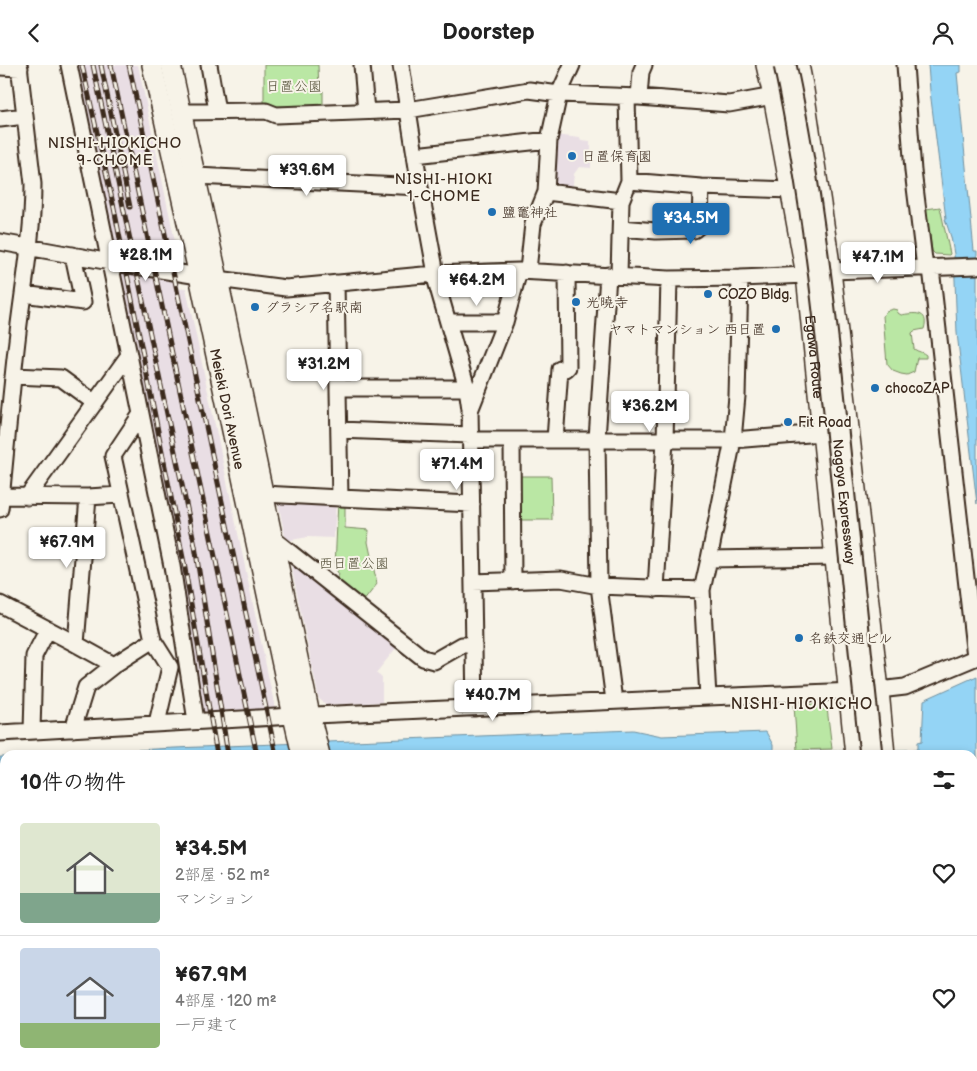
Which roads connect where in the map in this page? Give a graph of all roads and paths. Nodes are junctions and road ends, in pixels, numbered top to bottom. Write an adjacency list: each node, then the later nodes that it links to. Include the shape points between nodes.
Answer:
1 (69, 65): 37 (street)
2 (152, 65): 46 (main road, Meieki Dori Avenue)
3 (171, 65): 20 (main road, Meieki Dori Avenue)
4 (209, 65): 19 (street)
5 (362, 65): 21 (street)
6 (401, 65): 18 (street)
7 (572, 65): 15 (street)
8 (644, 65): 17 (street)
9 (766, 65): 16 (main road, Egawa Route)
10 (785, 65): 92 (highway, Nagoya Expressway, bridge, via 816,239)
11 (799, 65): 41 (main road, Egawa Route)
12 (905, 65): 39 (street, via 913,171)
13 (20, 66): 14 (street); 22 (street)
14 (0, 67)
15 (559, 93): 17 (street); 18 (street, via 529,90); 24 (street)
16 (773, 96): 17 (street, via 729,104); 30 (main road, Egawa Route)
17 (633, 97): 27 (street)
18 (408, 110): 21 (street); 25 (street)
19 (217, 111): 20 (street); 21 (street, via 266,111 276,115)
20 (181, 112): 26 (main road, Meieki Dori Avenue)
21 (366, 112)
22 (25, 116): 23 (street); 35 (street, via 32,184)
23 (0, 119)
24 (549, 140): 25 (street); 31 (street)
25 (415, 155): 28 (street)
26 (196, 176): 28 (street); 48 (main road, Meieki Dori Avenue)
27 (629, 181): 29 (street); 32 (street)
28 (420, 187): 43 (street)
29 (701, 187): 30 (street); 33 (street, via 700,225 694,230 656,231)
30 (790, 190): 45 (main road, Egawa Route)
31 (546, 192): 32 (street); 40 (street, via 533,224)
32 (621, 201): 33 (street)
33 (621, 227): 44 (street)
34 (0, 243): 35 (street)
35 (28, 247): 36 (street); 51 (street)
36 (74, 255): 37 (street); 51 (street, via 83,302)
37 (110, 262): 46 (street); 54 (street)
38 (977, 265): 39 (street)
39 (928, 267): 41 (street); 90 (street)
40 (523, 271): 42 (street); 43 (street); 53 (street)
41 (831, 271): 45 (street); 95 (main road, Egawa Route)
42 (567, 273): 44 (street); 65 (street, via 568,367 560,369)
43 (435, 274): 50 (street); 52 (street)
44 (614, 275): 49 (street); 66 (street)
45 (806, 275): 47 (street); 63 (main road, Egawa Route)
46 (200, 276): 48 (street); 98 (main road, Meieki Dori Avenue)
47 (740, 278): 49 (street); 67 (street)
48 (218, 279): 50 (street, via 286,289); 70 (main road, Meieki Dori Avenue)
49 (670, 279): 69 (street)
50 (336, 283): 57 (street)
51 (23, 294): 55 (street)
52 (448, 322): 53 (street); 58 (street)
53 (505, 322): 60 (street)
54 (130, 355): 59 (street); 61 (street)
55 (8, 356): 56 (street)
56 (13, 377): 59 (street, via 61,378); 75 (street)
57 (339, 388): 58 (street); 62 (street)
58 (467, 388): 60 (street)
59 (95, 403): 72 (street)
60 (470, 409): 64 (street)
61 (141, 414): 71 (street, via 112,456); 99 (street, via 172,566)
62 (339, 430): 64 (street); 74 (street)
63 (822, 433): 67 (street); 78 (main road, Egawa Route)
64 (470, 438): 68 (street); 76 (street)
65 (555, 439): 66 (street); 68 (street)
66 (597, 439): 69 (street); 82 (street)
67 (733, 439): 69 (street); 79 (street)
68 (512, 440): 80 (street)
69 (665, 440): 83 (street)
70 (263, 494): 74 (street); 77 (main road, Meieki Dori Avenue)
71 (120, 495): 73 (street); 87 (street)
72 (27, 497): 73 (street); 75 (street)
73 (88, 497): 88 (street)
74 (340, 499): 76 (street)
75 (0, 501)
76 (472, 504): 81 (street)
77 (272, 538): 89 (street, via 423,658 434,661 462,645); 98 (main road, Meieki Dori Avenue)
78 (834, 557): 79 (street); 93 (main road, Egawa Route)
79 (709, 559): 84 (street)
80 (513, 581): 81 (street); 82 (street, via 561,579)
81 (473, 582): 89 (street)
82 (599, 586): 83 (street); 96 (street)
83 (656, 589): 84 (street)
84 (702, 590): 94 (street)
85 (0, 604): 86 (street)
86 (48, 629): 88 (street); 102 (street, via 34,656)
87 (153, 640): 91 (street); 100 (street, via 170,667)
88 (76, 644): 91 (street)
89 (474, 645): 97 (street)
90 (976, 657): 95 (street)
91 (114, 665): 101 (street, via 86,687)
92 (862, 674): 106 (highway, Nagoya Expressway, bridge); 107 (highway, Nagoya Expressway, bridge)
93 (849, 691): 94 (street); 95 (street); 105 (main road, Egawa Route)
94 (708, 697): 96 (street)
95 (880, 700): 108 (main road, Egawa Route)
96 (614, 701): 97 (street)
97 (475, 708): 98 (street)
98 (302, 715): 99 (street); 104 (main road, Meieki Dori Avenue)
99 (196, 721): 100 (street)
100 (157, 723): 101 (street)
101 (73, 729): 102 (street)
102 (32, 731): 103 (street)
103 (0, 733)
104 (309, 747)
105 (854, 750)
106 (865, 750)
107 (870, 750)
108 (885, 750)

